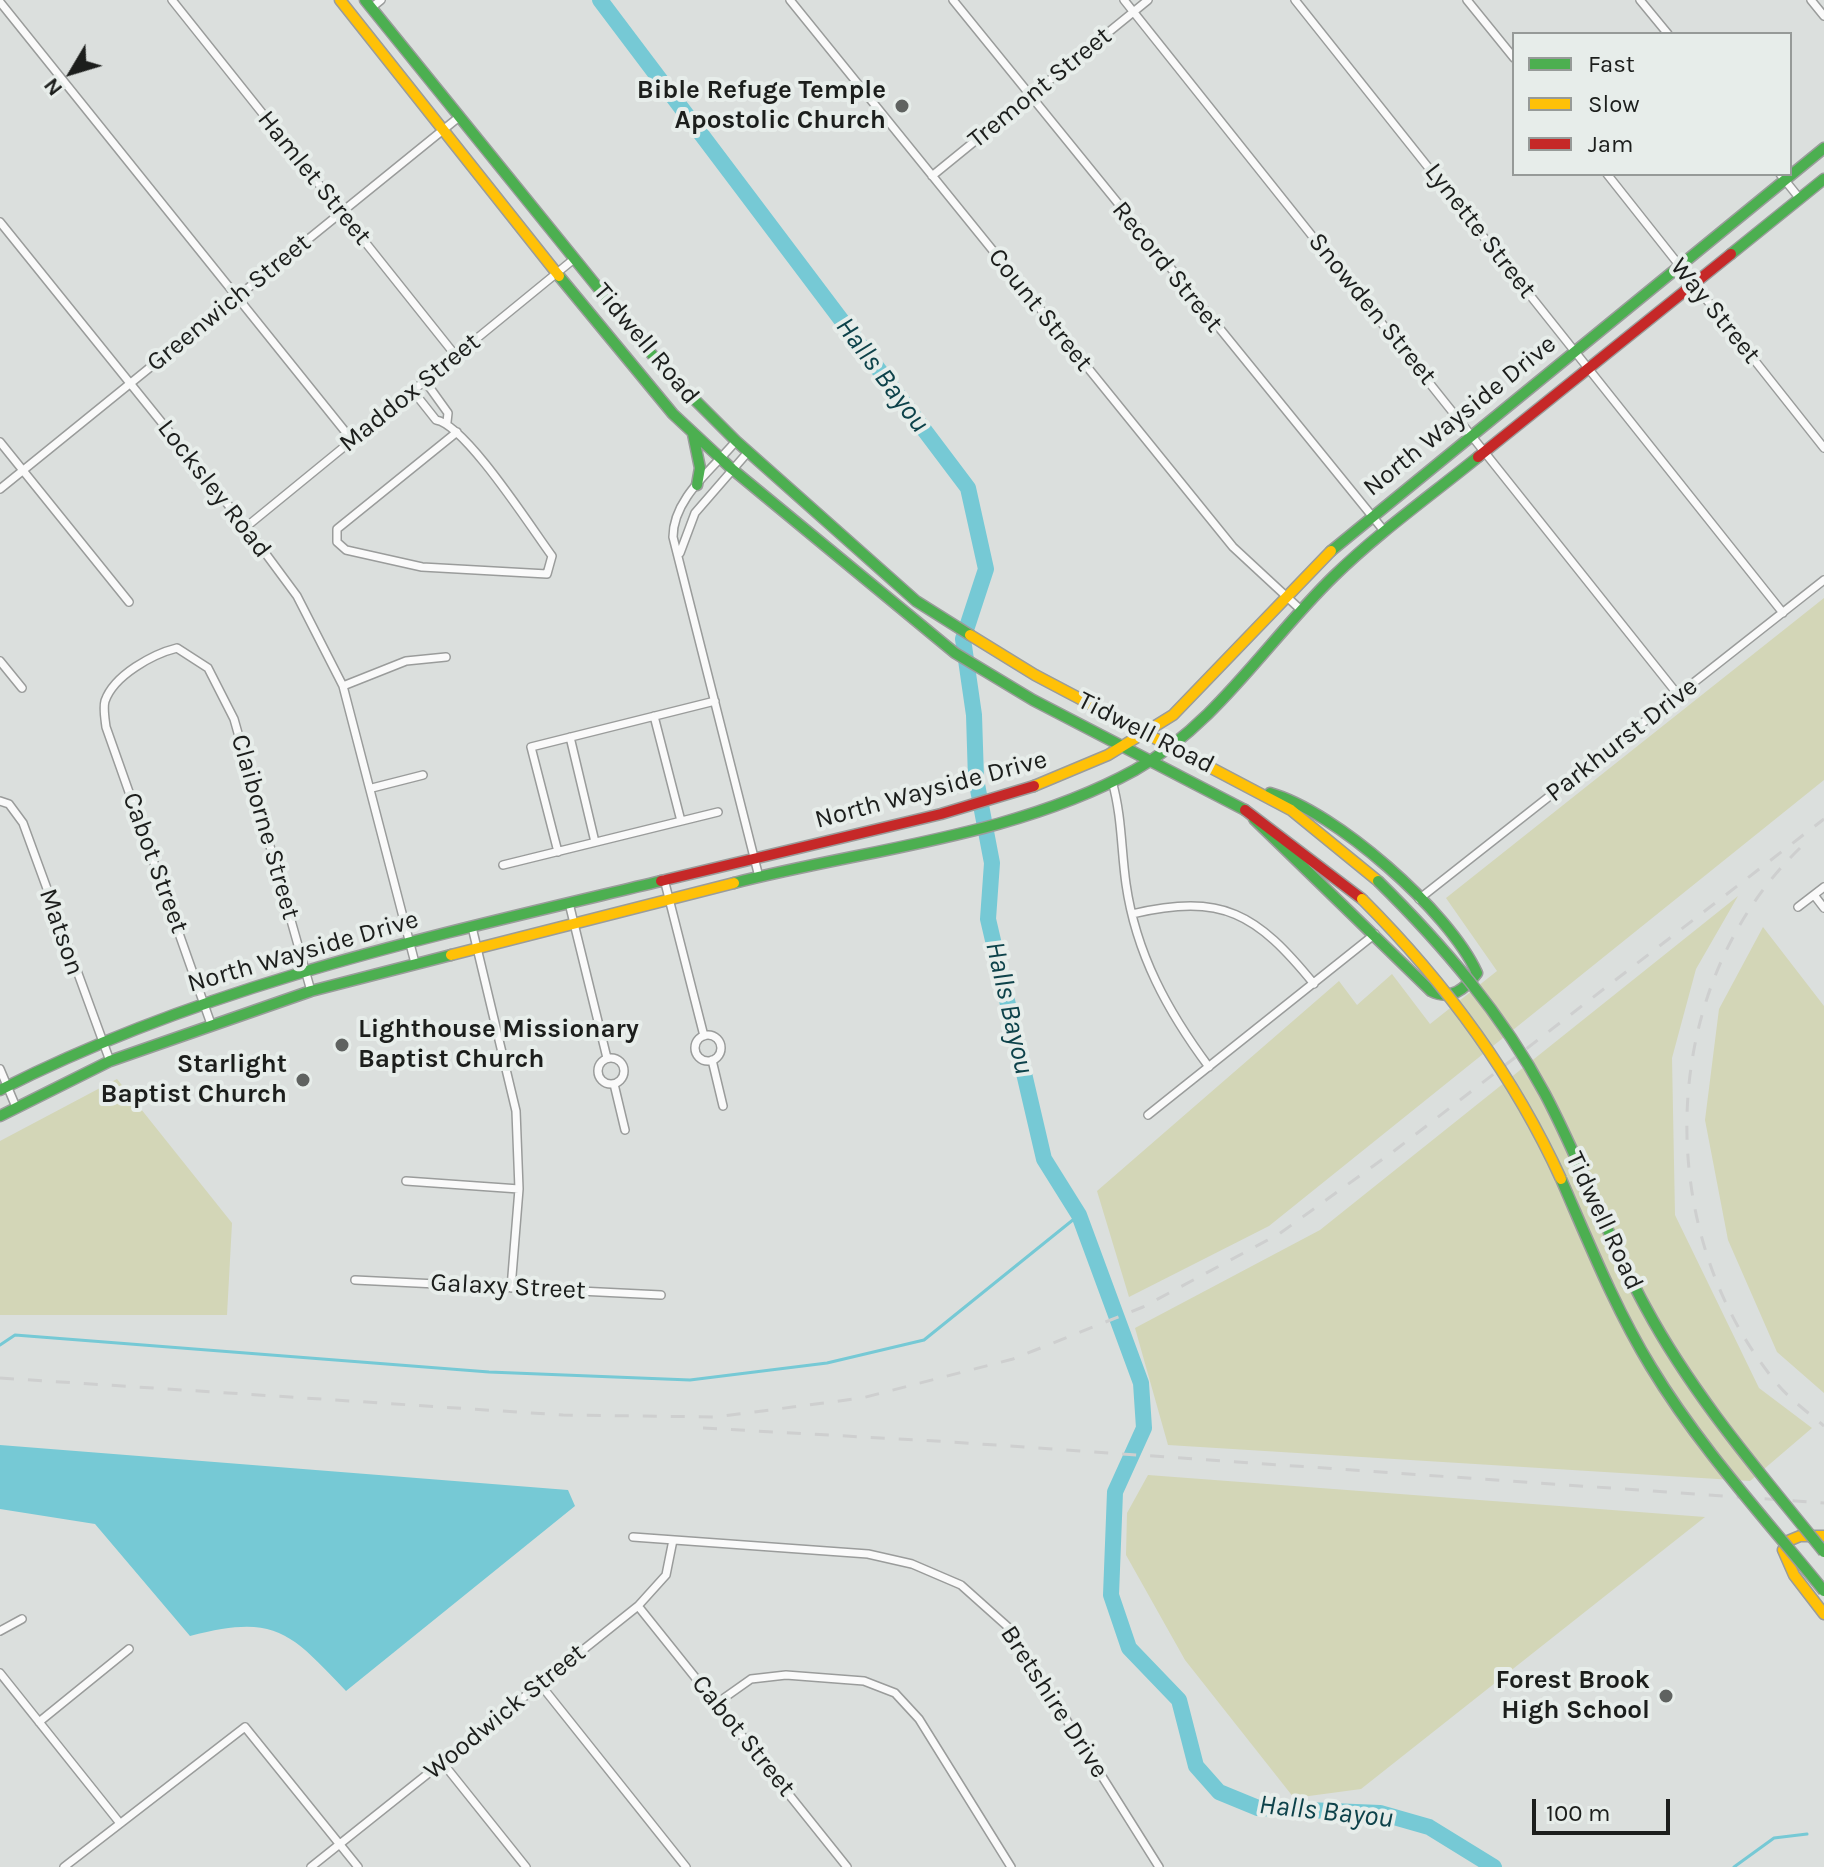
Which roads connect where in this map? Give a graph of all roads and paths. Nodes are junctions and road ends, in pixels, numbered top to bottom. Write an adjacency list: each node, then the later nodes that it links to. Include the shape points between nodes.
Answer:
1 (172, 0): 29 (street, Hamlet Street)
2 (340, 0): 16 (main road, Tidwell Road)
3 (381, 0): 13 (street)
4 (790, 0): 24 (street, Count Street)
5 (953, 0): 19 (street, Record Street)
6 (1124, 0): 14 (street, Snowden Street)
7 (1148, 0): 14 (street, Tremont Street)
8 (1295, 0): 36 (street, Lynette Street)
9 (1467, 0): 18 (street)
10 (1640, 0): 17 (street)
11 (1811, 0): 15 (street)
12 (0, 2): 35 (street)
13 (368, 4): 16 (main road); 20 (main road, Tidwell Road)
14 (1133, 12): 19 (street, Tremont Street); 45 (street, Snowden Street)
15 (1824, 16)
16 (356, 19): 21 (main road, Tidwell Road)
17 (1666, 32)
18 (1512, 56)
19 (1030, 95): 24 (street, Tremont Street); 57 (street, Record Street)
20 (459, 117): 21 (street, Greenwich Street); 31 (main road, Tidwell Road)
21 (444, 129): 29 (street, Greenwich Street); 33 (main road, Tidwell Road)
22 (1824, 148): 23 (main road, North Wayside Drive)
23 (1792, 170)
24 (932, 176): 62 (street, Count Street, via 1233,547)
25 (1609, 176): 32 (street, Way Street)
26 (1782, 177): 28 (street); 32 (main road, North Wayside Drive)
27 (1824, 179): 28 (main road, North Wayside Drive)
28 (1800, 199): 34 (main road, North Wayside Drive)
29 (342, 212): 35 (street, Greenwich Street); 37 (street, Hamlet Street)
30 (0, 222): 40 (street, Locksley Road)
31 (574, 259): 33 (street, Maddox Street); 47 (main road, Tidwell Road, via 663,368)
32 (1680, 267): 34 (street, Way Street); 36 (main road, North Wayside Drive)
33 (559, 272): 37 (street, Maddox Street); 44 (main road, Tidwell Road, via 615,346)
34 (1693, 284): 38 (main road, North Wayside Drive); 49 (street, Way Street)
35 (238, 296): 40 (street, Greenwich Street); 46 (street)
36 (1575, 352): 38 (street, Lynette Street); 45 (main road, North Wayside Drive)
37 (456, 356): 39 (street, Maddox Street)
38 (1589, 369): 50 (main road, North Wayside Drive); 65 (street, Lynette Street)
39 (425, 381): 41 (street, Maddox Street); 42 (street, via 448,413)
40 (131, 383): 54 (street, Greenwich Street); 58 (street, Locksley Road)
41 (413, 391): 42 (street, via 436,420); 46 (street, Maddox Street)
42 (447, 422): 43 (street)
43 (457, 432): 43 (street, via 552,556 547,574 422,567 346,550 337,542 337,529)
44 (693, 432): 52 (main road, Tidwell Road); 55 (main road, via 700,459)
45 (1472, 434): 50 (street, Snowden Street); 57 (main road, North Wayside Drive)
46 (352, 440): 58 (street, Maddox Street)
47 (736, 441): 51 (main road, Tidwell Road); 52 (street)
48 (0, 442): 54 (street)
49 (1824, 448)
50 (1485, 451): 59 (main road, North Wayside Drive); 70 (street, Snowden Street)
51 (748, 452): 53 (street); 74 (main road, Tidwell Road, via 916,601 1035,675)
52 (721, 459): 53 (main road, Tidwell Road); 55 (street)
53 (732, 469): 60 (street, via 695,513); 76 (main road, Tidwell Road, via 955,653)
54 (23, 470): 56 (street, Greenwich Street); 63 (street)
55 (697, 485): 60 (street, via 673,523)
56 (0, 489)
57 (1371, 516): 59 (street, Record Street); 62 (main road, North Wayside Drive)
58 (246, 527): 68 (street, Locksley Road, via 297,596)
59 (1385, 532): 64 (main road, North Wayside Drive)
60 (680, 553): 72 (street)
61 (1824, 580): 65 (street, Parkhurst Drive)
62 (1285, 595): 64 (street, Count Street); 74 (main road, North Wayside Drive, via 1216,674)
63 (129, 602)
64 (1301, 610): 77 (main road, North Wayside Drive, via 1233,689)
65 (1783, 613): 70 (street, Parkhurst Drive)
66 (446, 657): 68 (street, via 406,661)
67 (0, 661): 69 (street)
68 (343, 686): 81 (street, Locksley Road)
69 (22, 688)
70 (1679, 696): 95 (street, Parkhurst Drive)
71 (105, 701): 107 (street, Claiborne Street, via 115,685 154,654 177,648 208,668 234,719); 110 (street, Cabot Street, via 106,727)
72 (715, 701): 73 (street); 89 (street)
73 (654, 716): 75 (street); 86 (street)
74 (1147, 732): 76 (main road, North Wayside Drive); 77 (main road, Tidwell Road)
75 (570, 737): 87 (street); 88 (street, via 531,747)
76 (1124, 746): 78 (main road, Tidwell Road); 89 (main road, North Wayside Drive, via 1092,766 1026,792)
77 (1170, 746): 78 (main road, North Wayside Drive); 82 (main road, Tidwell Road)
78 (1149, 760): 80 (main road, North Wayside Drive); 84 (main road, Tidwell Road)
79 (423, 775): 81 (street)
80 (1112, 781): 91 (main road, North Wayside Drive, via 1028,816); 100 (street)
81 (372, 788): 104 (street, Locksley Road)
82 (1255, 789): 95 (main road, via 1297,801 1352,838); 134 (main road, Tidwell Road, bridge, via 1327,836 1444,947 1524,1056 1645,1307 1682,1368)
83 (0, 801): 113 (street, Matson, via 9,804 23,823)
84 (1244, 809): 103 (main road, via 1279,848); 135 (main road, Tidwell Road, bridge, via 1362,899 1432,971 1480,1034 1529,1114 1647,1359 1697,1434)
85 (718, 812): 86 (street)
86 (681, 821): 87 (street)
87 (595, 842): 88 (street)
88 (558, 852): 90 (street)
89 (753, 857): 91 (street); 92 (main road, North Wayside Drive)
90 (503, 865)
91 (759, 877): 96 (main road, North Wayside Drive)
92 (664, 879): 96 (street); 97 (main road, North Wayside Drive)
93 (1824, 887): 94 (street)
94 (1814, 895): 98 (street); 99 (street)
95 (1419, 899): 103 (main road, via 1474,958 1477,973 1469,985 1435,994)
96 (669, 901): 101 (main road, North Wayside Drive); 112 (street)
97 (569, 903): 101 (street); 102 (main road, North Wayside Drive)
98 (1798, 907)
99 (1824, 908)
100 (1132, 914): 108 (street, via 1191,904 1230,913 1274,938); 117 (street, via 1148,968 1172,1015)
101 (574, 925): 105 (main road, North Wayside Drive); 114 (street)
102 (472, 927): 104 (main road, North Wayside Drive); 105 (street)
103 (1375, 934): 108 (street)
104 (410, 943): 106 (street, Locksley Road); 107 (main road, North Wayside Drive)
105 (477, 950): 106 (main road, North Wayside Drive); 127 (street, via 516,1111)
106 (415, 963): 109 (main road, North Wayside Drive)
107 (307, 970): 109 (street, Claiborne Street); 110 (main road, North Wayside Drive)
108 (1314, 984): 117 (street)
109 (311, 991): 111 (main road, North Wayside Drive)
110 (205, 1002): 111 (street, Cabot Street); 113 (main road, North Wayside Drive)
111 (211, 1024): 116 (main road, North Wayside Drive)
112 (704, 1036): 115 (street, via 719,1042 720,1053); 115 (street, via 695,1049 701,1059)
113 (104, 1041): 116 (street, Matson); 120 (main road, North Wayside Drive)
114 (607, 1058): 119 (street, via 598,1074); 119 (street, via 623,1068 621,1080)
115 (712, 1060): 121 (street)
116 (110, 1061): 122 (main road, North Wayside Drive)
117 (1209, 1067): 123 (street)
118 (0, 1069): 120 (street)
119 (614, 1084): 125 (street)
120 (4, 1088): 122 (street)
121 (723, 1106)
122 (16, 1107): 124 (main road, North Wayside Drive)
123 (1148, 1115)
124 (0, 1116)
125 (625, 1130)
126 (406, 1181): 127 (street)
127 (519, 1189): 129 (street)
128 (355, 1280): 129 (street, Galaxy Street)
129 (511, 1288): 130 (street, Galaxy Street)
130 (661, 1295)
131 (1824, 1536): 137 (main road, via 1795,1537 1783,1553 1787,1567)
132 (633, 1537): 133 (street, Bretshire Drive)
133 (673, 1540): 136 (street, Woodwick Street, via 666,1575); 148 (street, Bretshire Drive, via 868,1554 912,1564 961,1585 1008,1627)
134 (1824, 1552)
135 (1824, 1591)
136 (638, 1606): 142 (street, Woodwick Street); 143 (street, Cabot Street)
137 (1824, 1614)
138 (22, 1619): 139 (street)
139 (0, 1631)
140 (129, 1649): 144 (street)
141 (0, 1673): 144 (street)
142 (540, 1684): 145 (street, Woodwick Street); 153 (street)
143 (717, 1703): 154 (street, Cabot Street); 155 (street, via 751,1679 786,1675 864,1681 895,1693 919,1719)
144 (39, 1722): 146 (street)
145 (442, 1762): 147 (street, Woodwick Street); 152 (street)
146 (119, 1822): 147 (street, via 245,1727); 149 (street)
147 (340, 1844): 150 (street, Woodwick Street); 151 (street)
148 (1155, 1866)
149 (64, 1867)
150 (311, 1867)
151 (358, 1867)
152 (526, 1867)
153 (686, 1867)
154 (847, 1867)
155 (1011, 1867)

